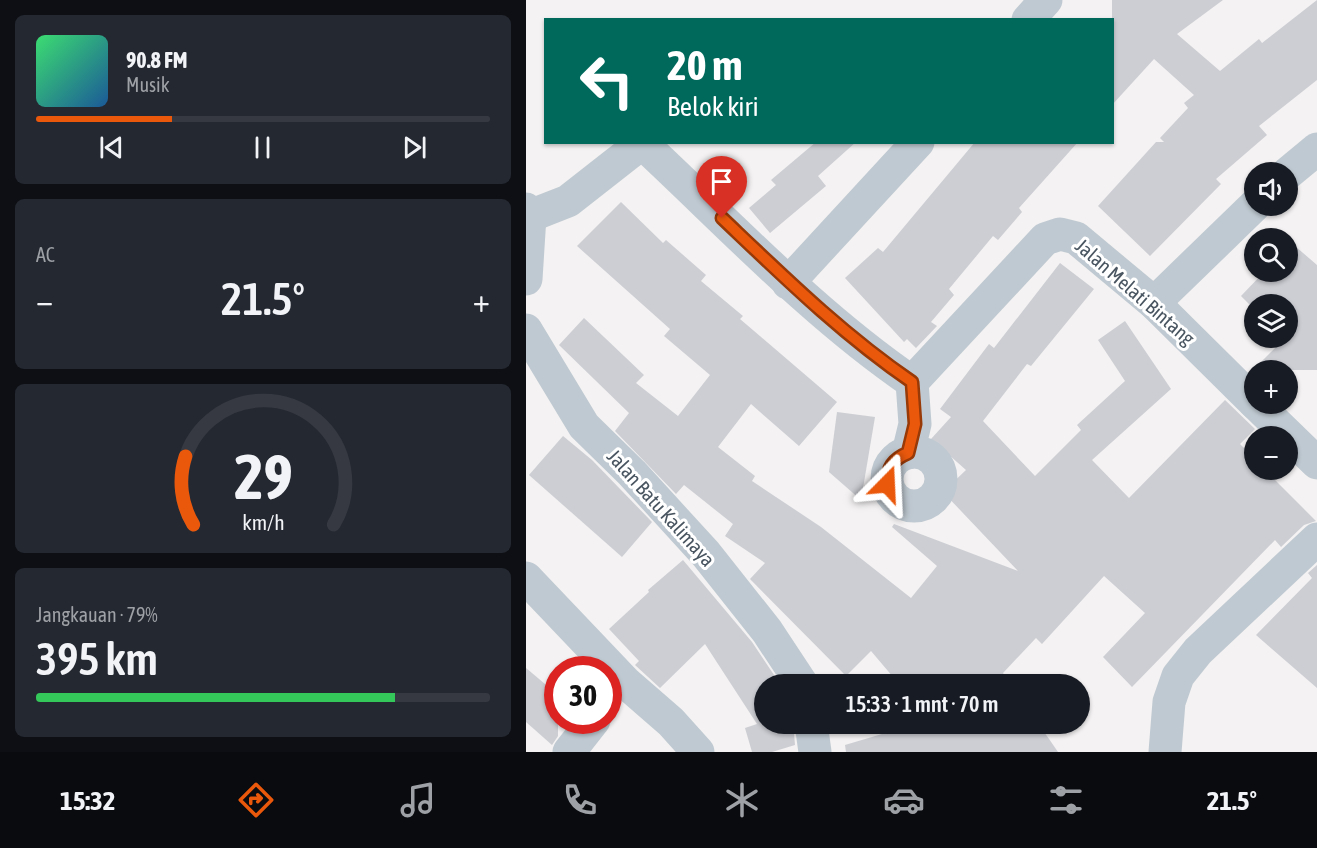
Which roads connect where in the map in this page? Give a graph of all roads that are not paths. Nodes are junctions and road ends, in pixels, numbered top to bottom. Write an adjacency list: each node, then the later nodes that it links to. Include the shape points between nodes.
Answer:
1 (1046, 0): 2 (street)
2 (1030, 18)
3 (640, 144): 8 (street, via 568,201)
4 (642, 144): 11 (street)
5 (916, 144): 11 (street)
6 (1316, 149): 7 (street)
7 (1298, 164)
8 (528, 213): 10 (street)
9 (1244, 216): 12 (street)
10 (526, 279)
11 (788, 283): 14 (street, via 872,355)
12 (1154, 303): 14 (street, Jalan Melati Bintang, via 1076,238 1060,234 1045,240); 15 (street, Jalan Melati Bintang)
13 (526, 330): 22 (street, Jalan Batu Kalimaya, via 584,426 706,554)
14 (912, 382): 17 (street, via 915,424)
15 (1244, 392)
16 (1266, 414): 18 (street, Jalan Melati Bintang)
17 (908, 453)
18 (1316, 463)
19 (1316, 539): 29 (street, via 1198,651 1178,676 1169,702)
20 (526, 578): 21 (street)
21 (588, 656)
22 (795, 674)
23 (622, 695): 27 (street, via 671,722)
24 (586, 734): 26 (street)
25 (813, 734): 28 (street)
26 (576, 750)
27 (698, 752)
28 (815, 752)
29 (1165, 752)

